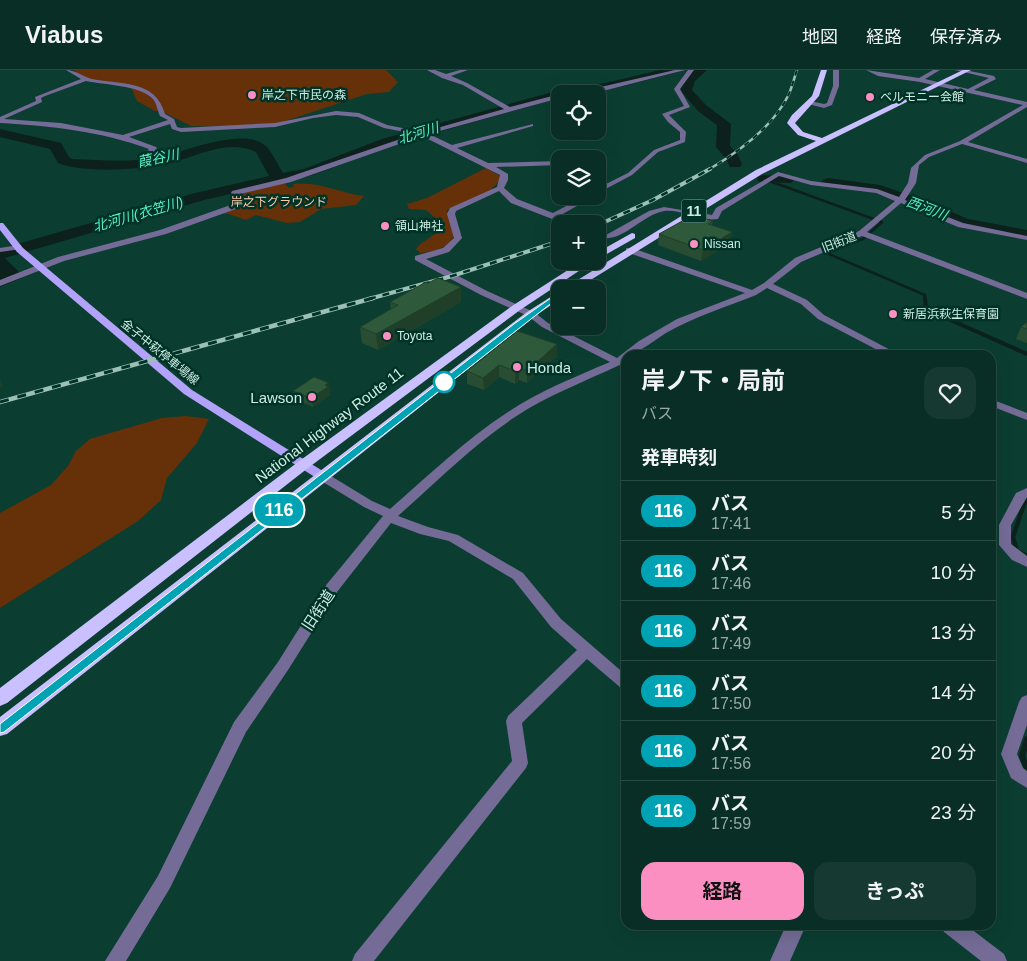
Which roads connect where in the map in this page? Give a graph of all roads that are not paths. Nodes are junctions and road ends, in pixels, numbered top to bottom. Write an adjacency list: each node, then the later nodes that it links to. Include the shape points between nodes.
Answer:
1 (69, 70): 13 (street)
2 (430, 70): 12 (street)
3 (465, 70): 12 (street)
4 (662, 70): 16 (street)
5 (682, 70): 17 (street)
6 (692, 70): 35 (street, via 677,89 687,106 665,114 683,130 683,141 656,151 635,170)
7 (824, 70): 20 (highway, via 820,88)
8 (836, 70): 20 (street, via 836,86 830,104)
9 (869, 70): 14 (street)
10 (937, 70): 14 (street)
11 (963, 71): 15 (highway, 11); 18 (street, via 994,78)
12 (444, 77): 22 (street, via 465,84)
13 (86, 79): 23 (street, via 43,95 37,98 40,101); 24 (street, via 140,88 153,96 162,115)
14 (920, 80): 15 (street)
15 (939, 84): 18 (street); 28 (highway, 11)
16 (600, 85)
17 (606, 88)
18 (968, 91): 21 (street)
19 (551, 97): 22 (street)
20 (810, 103): 28 (highway, via 790,123 796,131)
21 (1027, 104): 29 (street, 旧街道)
22 (508, 109): 26 (street)
23 (0, 120): 27 (street, via 60,125)
24 (172, 121): 26 (street, via 174,128 187,131 275,125 336,112 359,115 386,127); 27 (street)
25 (531, 125): 30 (street)
26 (420, 133): 30 (street); 55 (street, via 288,180 235,193 244,203 194,222)
27 (123, 136): 31 (street, via 154,148 149,152)
28 (821, 140): 37 (highway, 11, via 748,167); 42 (highway, 11, via 759,172)
29 (962, 142): 32 (street); 38 (street, 旧街道, via 935,152 917,164 912,183)
30 (450, 148): 34 (street)
31 (162, 158)
32 (1027, 161)
33 (551, 163): 34 (street)
34 (487, 165): 36 (street, via 504,174)
35 (606, 186)
36 (500, 188): 43 (street, via 514,201); 63 (street, via 453,210 451,214 458,238 454,245 418,258)
37 (709, 191)
38 (902, 198): 42 (street, via 778,174 720,210 715,217); 48 (street, 旧街道, via 876,220); 50 (street, via 961,225)
39 (694, 200): 41 (highway, 11)
40 (574, 205): 44 (street)
41 (678, 210): 42 (street); 45 (highway, 11); 49 (street, via 660,210)
42 (690, 214): 53 (highway, 11)
43 (551, 215)
44 (555, 215)
45 (661, 220)
46 (0, 225): 51 (main road, 金子中萩停車場線)
47 (644, 230): 54 (highway)
48 (866, 235): 59 (street, 旧街道, via 798,260); 61 (street)
49 (606, 238)
50 (1027, 238)
51 (19, 248): 52 (street); 55 (main road, 金子中萩停車場線)
52 (0, 250)
53 (629, 250): 57 (highway, 11); 60 (street)
54 (606, 251)
55 (39, 267): 58 (street); 71 (main road, 金子中萩停車場線, via 188,392)
56 (575, 270): 63 (highway, National Highway Route 11)
57 (582, 280)
58 (0, 283)
59 (767, 285): 60 (street, 旧街道); 66 (street, via 804,302 821,318)
60 (753, 293): 65 (street, 旧街道, via 680,321)
61 (1027, 296)
62 (551, 300): 64 (highway)
63 (516, 308): 64 (street); 71 (highway, National Highway Route 11)
64 (532, 314): 67 (street, via 545,325); 72 (highway)
65 (633, 350)
66 (885, 350)
67 (621, 356)
68 (621, 358): 74 (street, 旧街道, via 511,415 464,451)
69 (996, 404): 70 (street)
70 (1027, 417)
71 (303, 465): 72 (main road, 金子中萩停車場線); 78 (highway, National Highway Route 11)
72 (322, 476): 74 (street); 80 (highway)
73 (1027, 492): 75 (street, via 1020,496 1005,525 1005,545 1016,557)
74 (391, 516): 76 (street, via 453,538 518,576 556,623); 84 (street, 旧街道, via 373,534 332,588 240,727 164,882)
75 (1027, 562)
76 (587, 650): 77 (street); 85 (street, via 514,721 520,763)
77 (621, 680)
78 (0, 698)
79 (1027, 702): 81 (street, via 1009,754 1017,773)
80 (0, 728)
81 (1027, 780)
82 (794, 930): 86 (street)
83 (957, 930): 87 (street)
84 (116, 961)
85 (362, 961)
86 (780, 961)
87 (997, 961)

